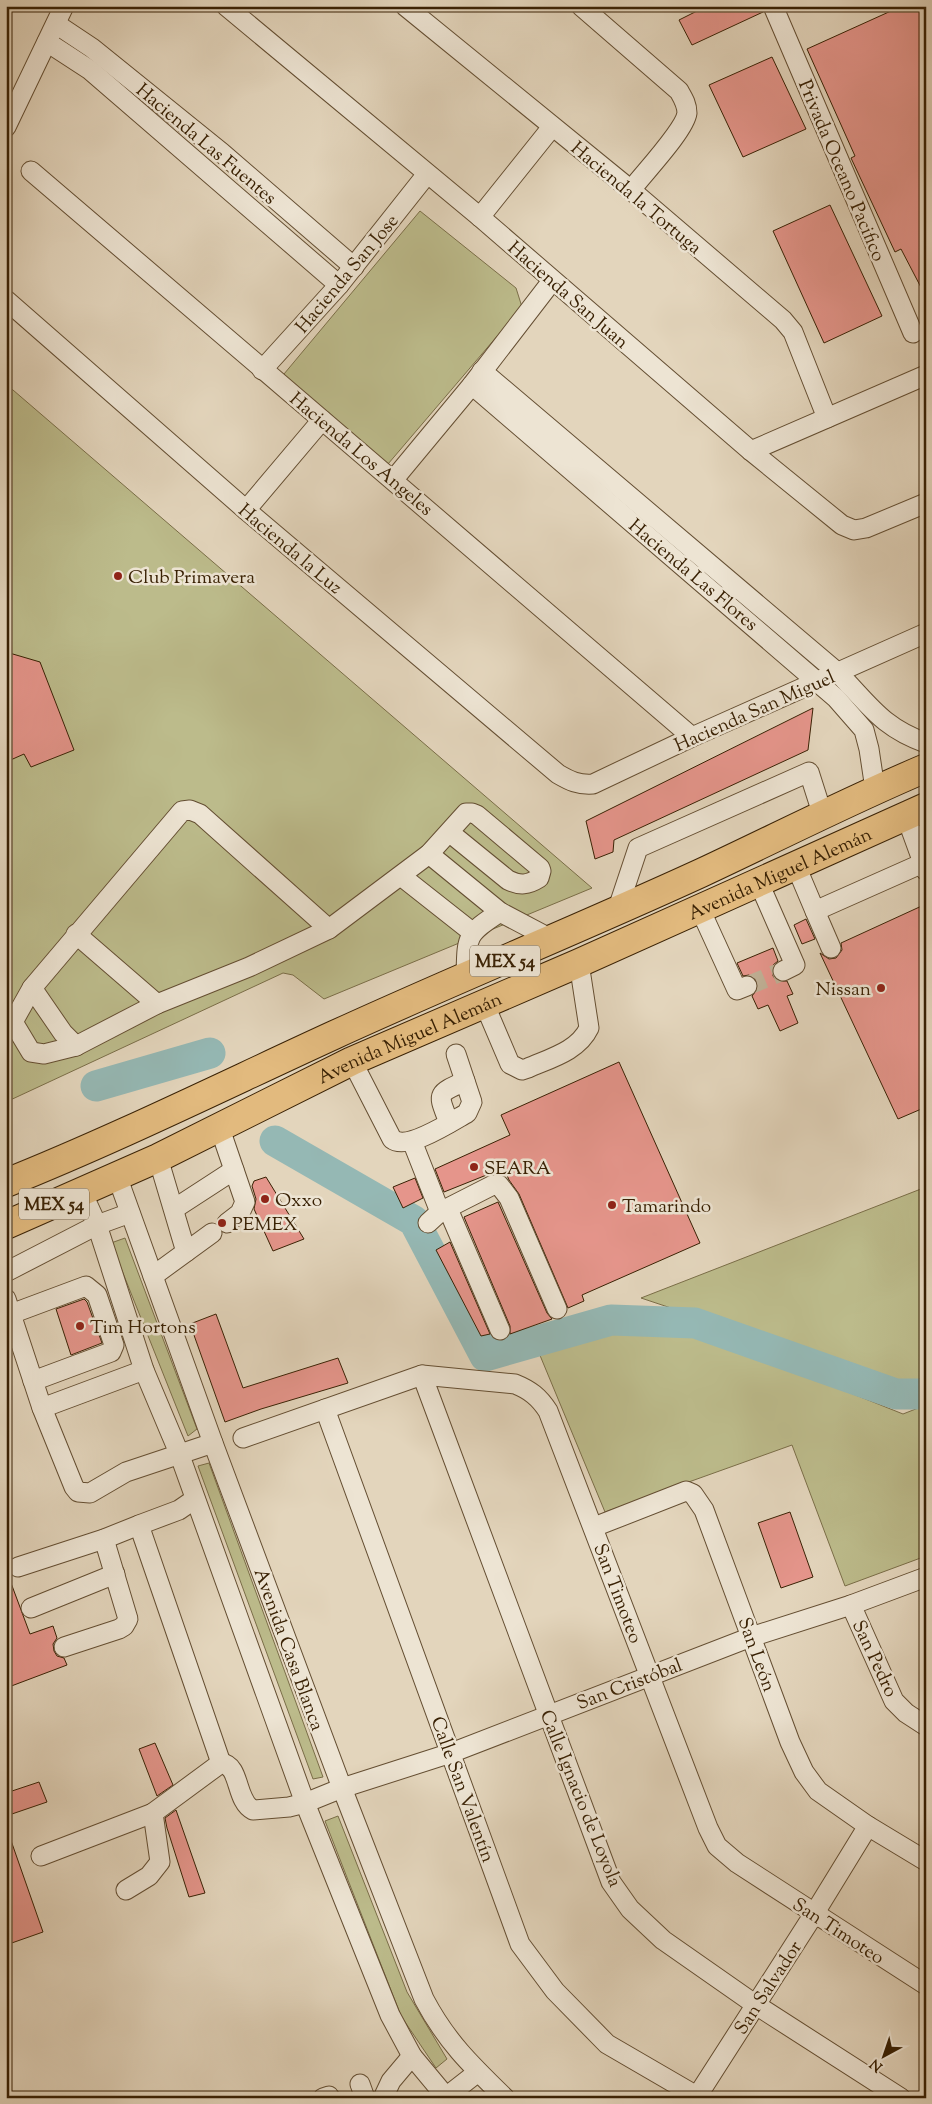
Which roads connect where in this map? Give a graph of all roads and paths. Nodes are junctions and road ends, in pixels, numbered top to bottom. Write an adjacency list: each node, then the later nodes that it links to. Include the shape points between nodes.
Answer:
1 (64, 6): 6 (street)
2 (226, 6): 13 (street, Hacienda San Juan)
3 (405, 6): 9 (street, Hacienda la Tortuga)
4 (581, 6): 14 (street, via 679,91 686,104 687,115 681,128)
5 (772, 6): 20 (street, Privada Oceano Pacifico)
6 (56, 24): 7 (street); 10 (street, Hacienda Las Fuentes, via 92,48)
7 (47, 42): 8 (street); 12 (street, Hacienda Las Fuentes, via 90,70)
8 (6, 127)
9 (552, 127): 14 (street, Hacienda la Tortuga); 15 (street)
10 (222, 153): 12 (street); 16 (street, Hacienda Las Fuentes)
11 (31, 171): 21 (street, Hacienda Los Angeles)
12 (206, 171): 18 (street, Hacienda Las Fuentes)
13 (427, 174): 15 (street, Hacienda San Juan); 16 (street, Hacienda San Jose)
14 (631, 190): 24 (street, Hacienda la Tortuga, via 783,320 793,332)
15 (480, 217): 17 (street, Hacienda San Juan)
16 (354, 267): 18 (street, Hacienda San Jose)
17 (552, 281): 23 (street); 26 (street, Hacienda San Juan)
18 (339, 285): 21 (street, Hacienda San Jose)
19 (6, 300): 29 (street, Hacienda la Luz)
20 (914, 333)
21 (262, 370): 25 (street, Hacienda Los Angeles)
22 (926, 375): 24 (street)
23 (477, 378): 27 (street); 31 (street, Hacienda Las Flores); 32 (street, Hacienda Las Flores)
24 (827, 418): 26 (street)
25 (322, 420): 27 (street, Hacienda Los Angeles); 29 (street)
26 (750, 451): 28 (street, Hacienda San Juan, via 842,526 854,530)
27 (394, 479): 33 (street, Hacienda Los Angeles)
28 (926, 503)
29 (246, 510): 36 (street, Hacienda la Luz, via 558,774)
30 (926, 633): 31 (street, Hacienda San Miguel)
31 (837, 672): 32 (street, Hacienda San Miguel); 34 (street, Hacienda Las Flores, via 878,716 904,735)
32 (818, 680): 33 (street, Hacienda San Miguel); 37 (street, Hacienda Las Flores, via 864,730)
33 (692, 737): 36 (street, Hacienda San Miguel, via 592,784)
34 (926, 743)
35 (926, 768): 37 (highway, Avenida Miguel Alemán / MEX 54)
36 (582, 785)
37 (875, 789): 39 (highway, Avenida Miguel Alemán / MEX 54)
38 (916, 812): 42 (highway, Avenida Miguel Alemán / MEX 54); 43 (street)
39 (823, 816): 47 (highway, Avenida Miguel Alemán / MEX 54); 47 (street, via 809,772 638,848)
40 (449, 832): 40 (street, via 466,813 472,812 540,868 539,878 530,884 508,880); 41 (street)
41 (429, 854): 44 (street); 49 (street)
42 (796, 866): 45 (highway, Avenida Miguel Alemán / MEX 54); 48 (street)
43 (924, 867): 48 (street)
44 (401, 876): 50 (street); 51 (street)
45 (759, 883): 46 (highway, Avenida Miguel Alemán / MEX 54); 56 (street, via 795,965)
46 (700, 909): 55 (highway, Avenida Miguel Alemán / MEX 54); 58 (street, via 737,990)
47 (618, 911): 53 (highway, Avenida Miguel Alemán / MEX 54)
48 (815, 911): 54 (street)
49 (500, 912): 51 (street); 53 (street)
50 (329, 929): 52 (street, via 200,814 190,810 178,815); 61 (street, via 257,964)
51 (472, 932): 57 (street, via 467,951)
52 (76, 934): 59 (street); 61 (street)
53 (553, 940): 57 (highway, Avenida Miguel Alemán / MEX 54)
54 (831, 948)
55 (579, 963): 60 (highway, Avenida Miguel Alemán / MEX 54); 60 (street, via 589,1028 577,1045 528,1068 522,1070 510,1064)
56 (782, 971)
57 (466, 978): 73 (highway, Avenida Miguel Alemán / MEX 54, via 83,1152)
58 (747, 986)
59 (32, 988): 62 (street); 63 (street)
60 (484, 1003): 65 (highway, Avenida Miguel Alemán / MEX 54)
61 (157, 1004): 63 (street)
62 (10, 1023): 63 (street, via 31,1052 44,1054)
63 (76, 1046)
64 (456, 1054): 66 (street)
65 (352, 1061): 68 (highway, Avenida Miguel Alemán / MEX 54); 69 (street, via 392,1139 399,1143)
66 (465, 1081): 67 (street, via 472,1102 470,1109); 67 (street, via 441,1094)
67 (449, 1123): 69 (street)
68 (219, 1126): 70 (highway, Avenida Miguel Alemán / MEX 54); 71 (street)
69 (412, 1141): 77 (street)
70 (158, 1158): 72 (highway, Avenida Miguel Alemán / MEX 54); 75 (street)
71 (234, 1170): 75 (street); 80 (street, via 245,1202 240,1213)
72 (117, 1176): 74 (highway, Avenida Miguel Alemán / MEX 54); 76 (street, Avenida Casa Blanca)
73 (6, 1183)
74 (82, 1192): 78 (highway, Avenida Miguel Alemán / MEX 54); 79 (street, Avenida Casa Blanca)
75 (174, 1209): 80 (street)
76 (130, 1213): 79 (street); 82 (street, Avenida Casa Blanca)
77 (439, 1215): 84 (street, via 493,1185 503,1188); 85 (street)
78 (6, 1225)
79 (97, 1225): 81 (street); 86 (street, Avenida Casa Blanca)
80 (186, 1252): 82 (street)
81 (6, 1272)
82 (153, 1276): 92 (street, Avenida Casa Blanca)
83 (9, 1307): 88 (street); 88 (street, via 86,1286 97,1295 114,1345 111,1352)
84 (557, 1309)
85 (500, 1330)
86 (144, 1370): 89 (street); 93 (street, Avenida Casa Blanca)
87 (422, 1375): 90 (street, San Timoteo); 96 (street, San Timoteo, via 515,1384 540,1398); 106 (street, Calle Ignacio de Loyola)
88 (33, 1380): 89 (street)
89 (42, 1408): 93 (street, via 78,1492 90,1493 126,1472)
90 (325, 1409): 91 (street, San Timoteo); 108 (street, Calle San Valentín)
91 (242, 1438)
92 (213, 1444): 93 (street); 110 (street, Avenida Casa Blanca)
93 (179, 1453): 94 (street, Avenida Casa Blanca)
94 (195, 1499): 95 (street, via 179,1510); 111 (street, Avenida Casa Blanca)
95 (139, 1524): 97 (street); 109 (street)
96 (594, 1527): 103 (street, San León, via 686,1491 693,1494 704,1510); 105 (street, San Timoteo)
97 (104, 1539): 98 (street); 99 (street)
98 (18, 1567)
99 (115, 1574): 102 (street); 104 (street, via 128,1619 124,1626)
100 (926, 1577): 101 (street, San Cristóbal)
101 (851, 1605): 103 (street, San Cristóbal); 107 (street, San Pedro, via 894,1701)
102 (31, 1608)
103 (751, 1637): 105 (street, San Cristóbal); 113 (street, San León, via 804,1772 818,1791)
104 (64, 1647)
105 (650, 1675): 106 (street, San Cristóbal); 117 (street, San Timoteo, via 717,1846)
106 (548, 1714): 108 (street, San Cristóbal); 119 (street, Calle Ignacio de Loyola, via 611,1882 630,1909 663,1940)
107 (926, 1726)
108 (451, 1753): 110 (street, San Cristóbal); 122 (street, Calle San Valentín, via 520,1944 555,1991 608,2044)
109 (221, 1763): 111 (street, San Cristóbal, via 232,1768 244,1804 253,1810); 112 (street)
110 (342, 1788): 111 (street, San Cristóbal); 121 (street, Avenida Casa Blanca, via 424,1999 452,2045)
111 (305, 1803): 120 (street, Avenida Casa Blanca, via 390,2015)
112 (153, 1813): 114 (street); 116 (street, via 160,1862 149,1876)
113 (868, 1826): 115 (street, San León); 117 (street, San Salvador)
114 (41, 1856)
115 (926, 1861)
116 (126, 1890)
117 (814, 1914): 118 (street, San Timoteo); 119 (street, San Salvador)
118 (926, 1985)
119 (756, 2005): 122 (street, San Salvador); 128 (street, Calle Ignacio de Loyola)
120 (412, 2056): 125 (street, via 391,2081); 126 (street, Avenida Casa Blanca)
121 (478, 2072): 126 (street); 127 (street, Avenida Casa Blanca)
122 (698, 2097)
123 (323, 2098): 124 (street)
124 (330, 2098)
125 (383, 2098)
126 (446, 2098)
127 (506, 2098)
128 (901, 2098)

